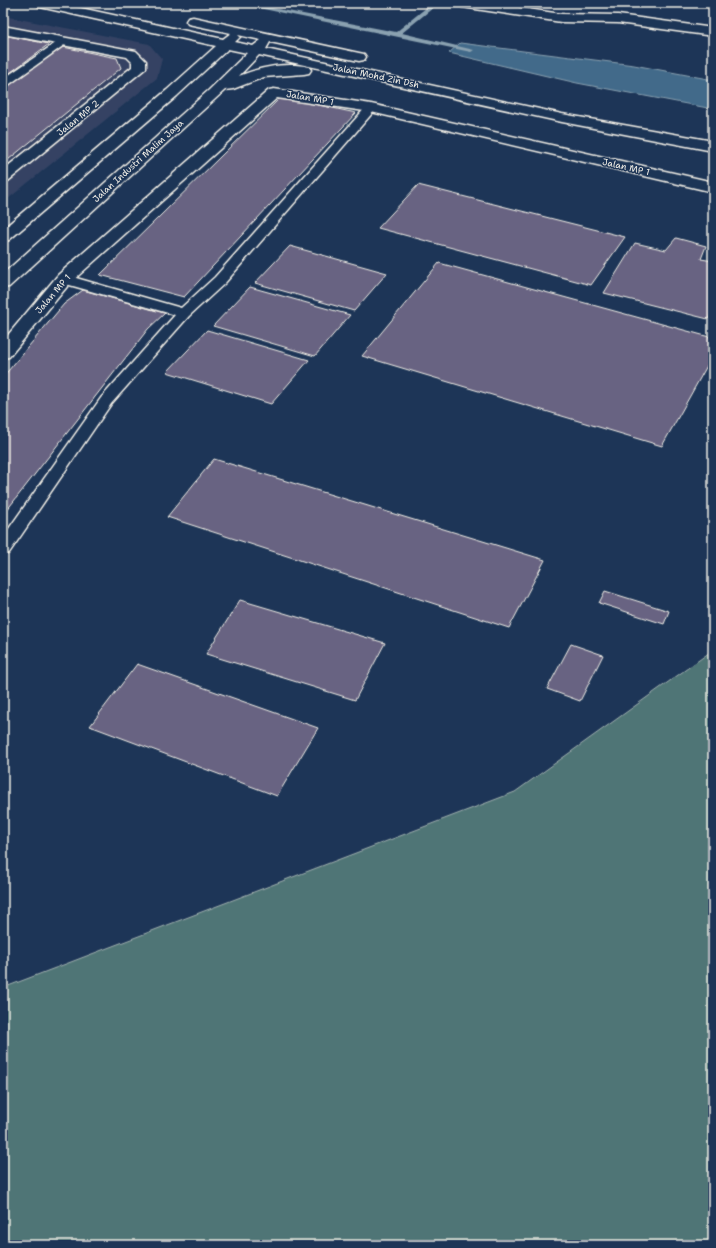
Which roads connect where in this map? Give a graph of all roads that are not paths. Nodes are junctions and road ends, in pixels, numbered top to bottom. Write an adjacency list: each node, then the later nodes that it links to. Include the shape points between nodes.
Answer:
1 (40, 3): 5 (main road, Jalan Mohd Zin Dsh)
2 (462, 3): 3 (main road)
3 (514, 7): 8 (main road, via 561,18 618,19)
4 (179, 19): 7 (main road, Jalan Mohd Zin Dsh)
5 (155, 28): 11 (main road, Jalan Mohd Zin Dsh); 16 (main road, via 176,38 192,54 192,64)
6 (3, 30): 10 (main road)
7 (240, 31): 9 (main road, Jalan Mohd Zin Dsh); 11 (main road)
8 (713, 32)
9 (271, 37): 12 (main road, Jalan Industri Malim Jaya); 13 (main road, Jalan Mohd Zin Dsh)
10 (63, 41): 15 (lane); 22 (main road, Jalan MP 2, via 131,54 139,61 139,68)
11 (225, 44): 12 (main road, Jalan Mohd Zin Dsh); 16 (main road)
12 (256, 51): 14 (main road, Jalan Mohd Zin Dsh); 17 (main road, Jalan Industri Malim Jaya)
13 (371, 60)
14 (359, 72): 17 (main road, via 282,69 267,71 249,75); 21 (main road, Jalan Mohd Zin Dsh, via 562,118)
15 (3, 84)
16 (172, 93): 24 (main road)
17 (214, 93): 26 (main road, Jalan Industri Malim Jaya)
18 (371, 108): 23 (main road, Jalan MP 1); 25 (main road, Jalan MP 1, via 274,93); 27 (lane, via 220,280)
19 (584, 108): 20 (main road)
20 (713, 143)
21 (713, 146)
22 (3, 178)
23 (713, 187)
24 (3, 237)
25 (64, 279): 27 (lane); 28 (main road, Jalan MP 1)
26 (3, 283)
27 (184, 313): 29 (lane, via 106,401)
28 (3, 353)
29 (3, 549)

